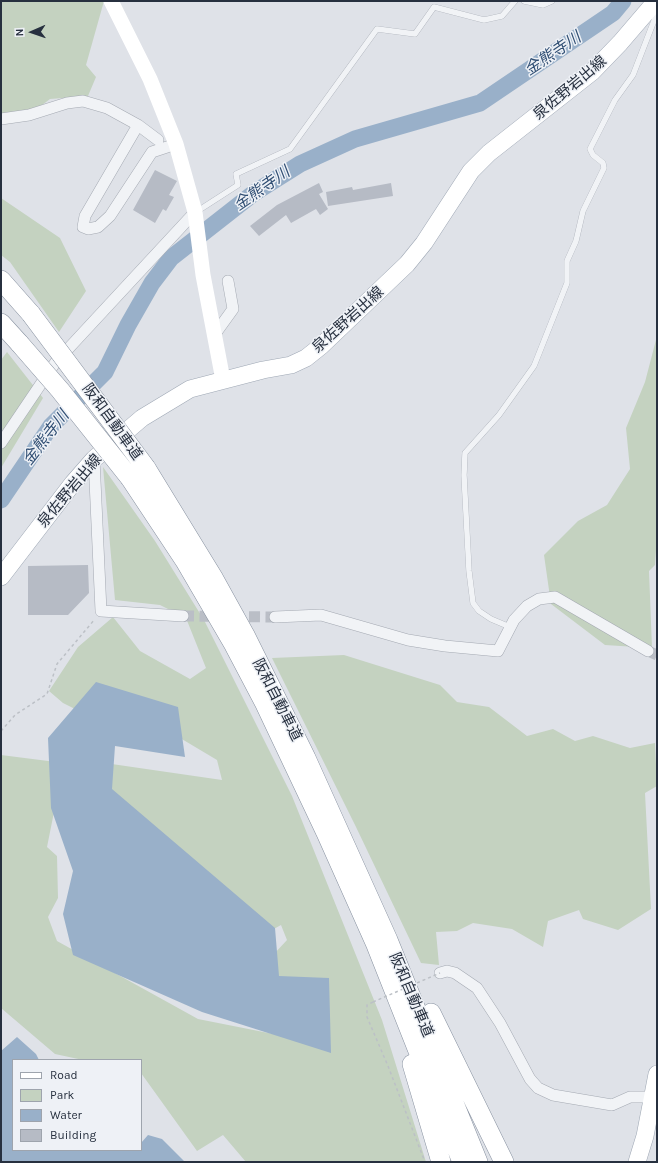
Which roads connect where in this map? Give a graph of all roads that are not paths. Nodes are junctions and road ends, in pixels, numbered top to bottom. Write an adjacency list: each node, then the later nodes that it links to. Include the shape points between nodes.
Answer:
1 (111, 1): 10 (street, via 150,79)
2 (516, 1): 11 (lane, via 502,16 484,20 434,7 415,34 377,29 290,149 236,174 238,185)
3 (524, 1): 4 (lane, via 543,5)
4 (552, 1)
5 (656, 1): 16 (main road, 泉佐野岩出線, via 592,72 489,153 468,176 424,243 407,264 321,346 306,358 291,365)
6 (657, 13): 22 (lane, via 633,75 616,100 590,149 593,155 603,162 604,168 583,211 576,241 567,262 567,283 534,366 499,415 465,453 468,556 474,602 479,611)
7 (1, 119): 8 (street, via 83,101 107,108)
8 (138, 124): 9 (street); 10 (street, via 84,216 83,227 98,227 110,216 152,152)
9 (158, 140)
10 (176, 144): 11 (street)
11 (195, 216): 15 (street); 17 (street, via 55,363)
12 (1, 280): 25 (highway, 阪和自動車道, bridge, via 31,314 146,468 214,579 306,758)
13 (228, 281): 15 (street, via 233,309)
14 (1, 323): 24 (highway, 阪和自動車道, bridge, via 70,401 130,478 186,561 234,645)
15 (215, 334): 16 (street)
16 (223, 380): 18 (main road, 泉佐野岩出線, via 190,390 142,418)
17 (1, 443)
18 (94, 460): 19 (main road, 泉佐野岩出線, via 62,496); 20 (street, via 101,611)
19 (4, 573)
20 (183, 616)
21 (276, 617): 22 (street, via 321,615 408,640 498,651)
22 (510, 627): 23 (street, via 527,606 539,599 555,597)
23 (648, 651)
24 (326, 834): 30 (highway, via 333,858 397,1015); 31 (highway, 阪和自動車道, via 403,1010)
25 (360, 875): 32 (highway, 阪和自動車道); 33 (highway, via 410,970)
26 (440, 972): 28 (street, via 455,973 476,988 500,1023 530,1079 538,1088 553,1095 612,1105 630,1097)
27 (657, 1074): 28 (main road)
28 (654, 1097): 34 (main road)
29 (657, 1131): 35 (main road)
30 (441, 1162)
31 (462, 1162)
32 (478, 1162)
33 (504, 1162)
34 (637, 1162)
35 (649, 1162)

